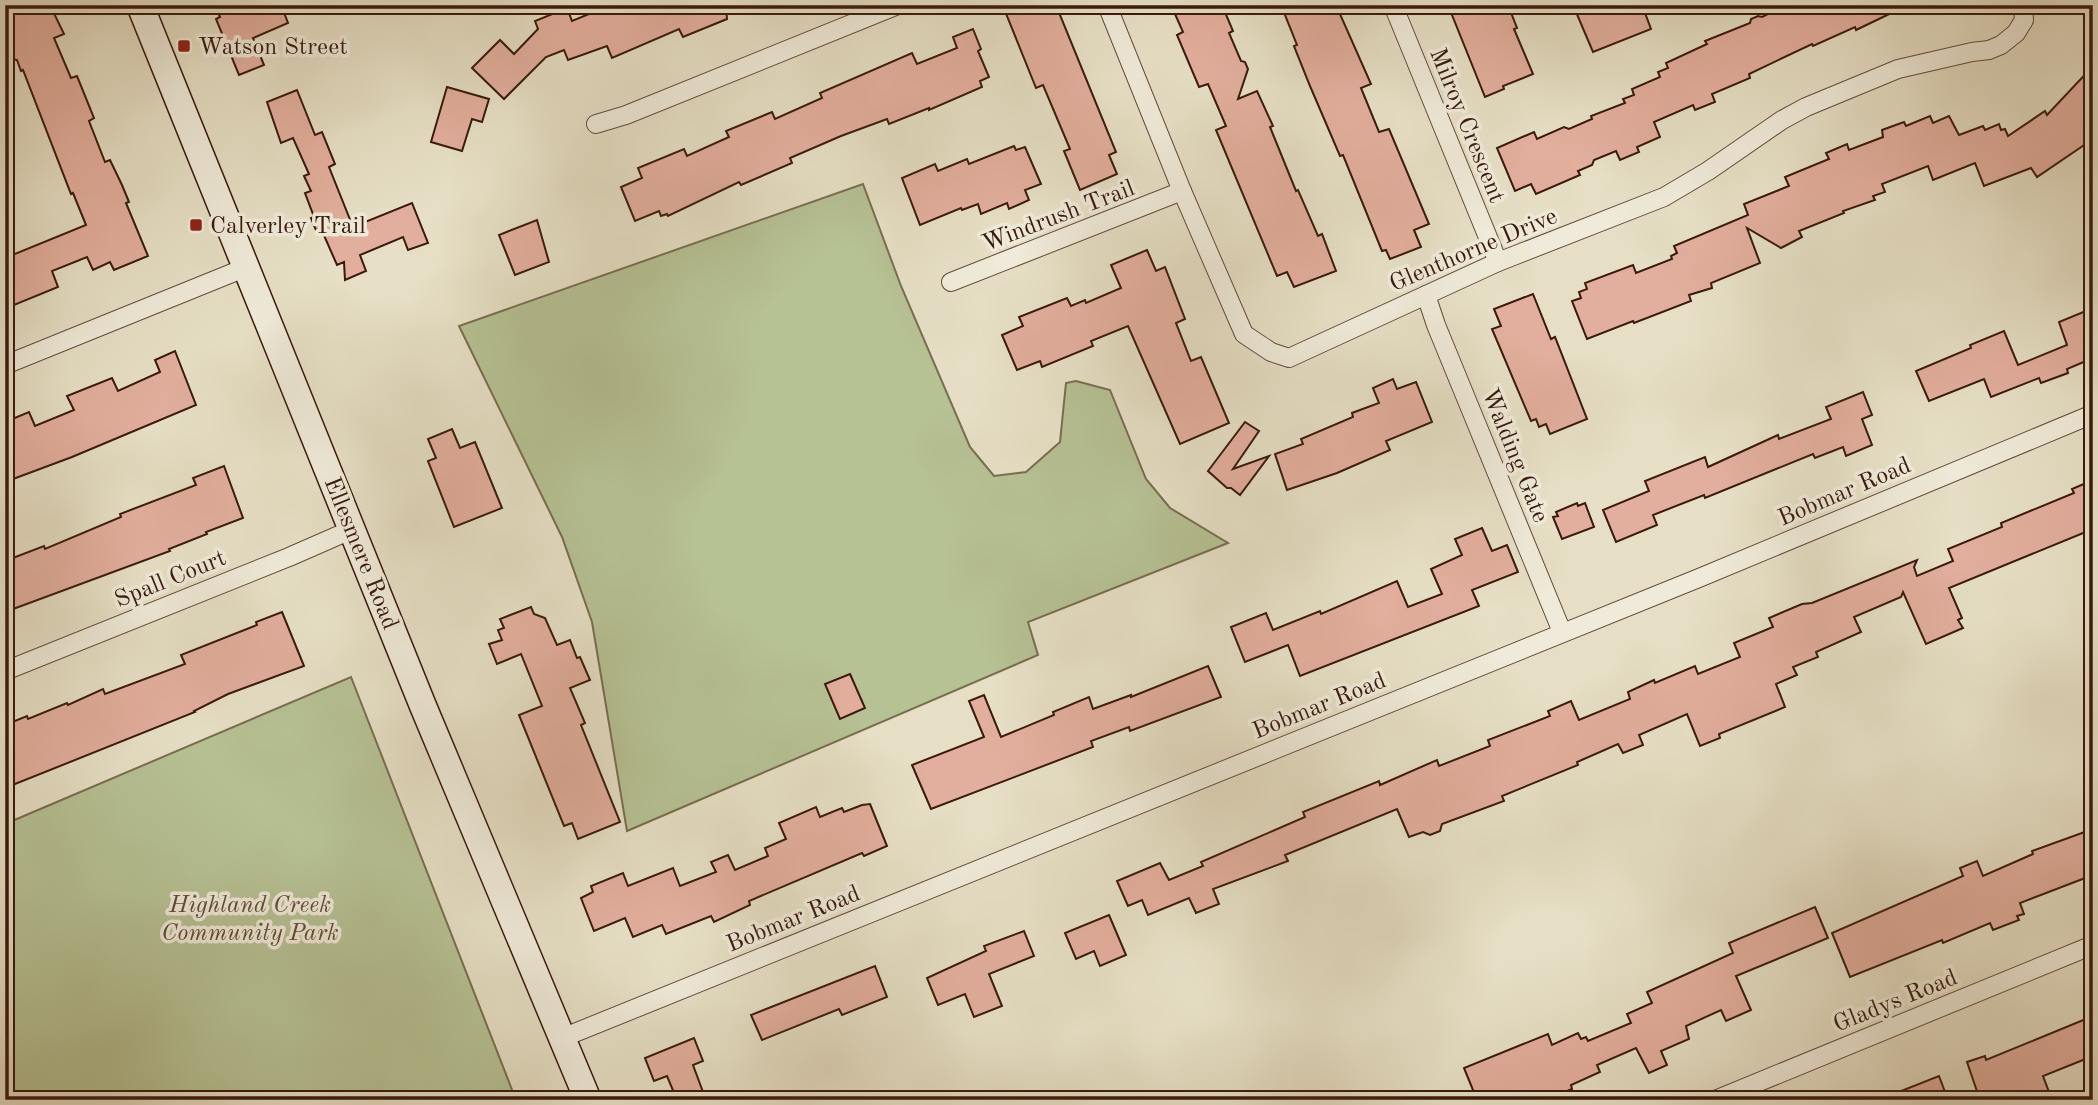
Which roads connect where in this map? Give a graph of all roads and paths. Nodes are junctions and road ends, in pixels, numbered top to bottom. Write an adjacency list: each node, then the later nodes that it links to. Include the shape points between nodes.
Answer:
1 (140, 5): 9 (main road, Ellesmere Road)
2 (898, 5): 6 (street)
3 (1107, 5): 7 (street, Glenthorne Drive)
4 (1393, 5): 8 (street, Milroy Crescent)
5 (2023, 5): 8 (street, Glenthorne Drive, via 2024,20 2017,33 2001,45 1898,69 1807,107 1664,197)
6 (596, 124)
7 (1182, 191): 10 (street, Windrush Trail); 11 (street, Glenthorne Drive, via 1244,334 1277,355 1289,358)
8 (1498, 262): 11 (street, Glenthorne Drive)
9 (247, 267): 12 (street); 14 (main road, Ellesmere Road)
10 (951, 282)
11 (1426, 295): 15 (street, Walding Gate)
12 (5, 365)
13 (2093, 414): 15 (street, Bobmar Road)
14 (353, 529): 16 (street, Spall Court); 18 (main road, Ellesmere Road)
15 (1562, 632): 18 (street, Bobmar Road)
16 (5, 671)
17 (2093, 945): 20 (street, Gladys Road)
18 (562, 1038): 19 (main road, Ellesmere Road)
19 (588, 1100)
20 (1715, 1100)

